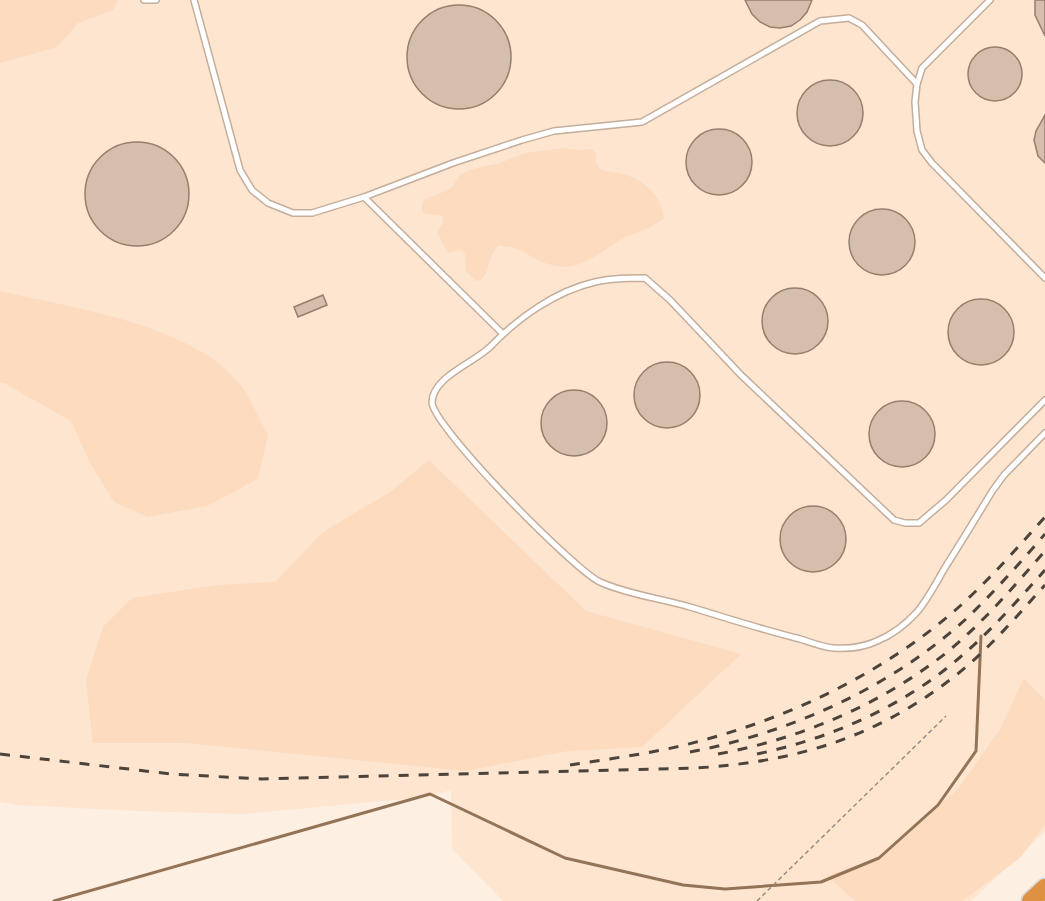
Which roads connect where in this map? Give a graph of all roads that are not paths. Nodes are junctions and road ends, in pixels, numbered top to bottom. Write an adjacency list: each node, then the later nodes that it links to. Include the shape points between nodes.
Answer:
1 (144, 0): 2 (lane)
2 (156, 0)
3 (194, 0): 6 (lane, via 240,170 252,190 268,203 293,213 312,213)
4 (990, 0): 5 (lane, via 922,68)
5 (917, 84): 6 (lane, via 862,25 849,18 832,18 820,21 642,122 554,131); 7 (lane, via 917,131 922,150)
6 (364, 197): 8 (lane)
7 (1045, 278)
8 (503, 334): 9 (lane, via 528,313 593,282 645,278 894,520 905,523 919,523 946,500); 10 (lane, via 486,352 440,385 432,401 445,428 553,544 598,581 642,597 833,648 858,647 876,641 897,630 917,612 993,490)
9 (1045, 400)
10 (1045, 433)
11 (1045, 888): 12 (highway)
12 (1031, 901)

